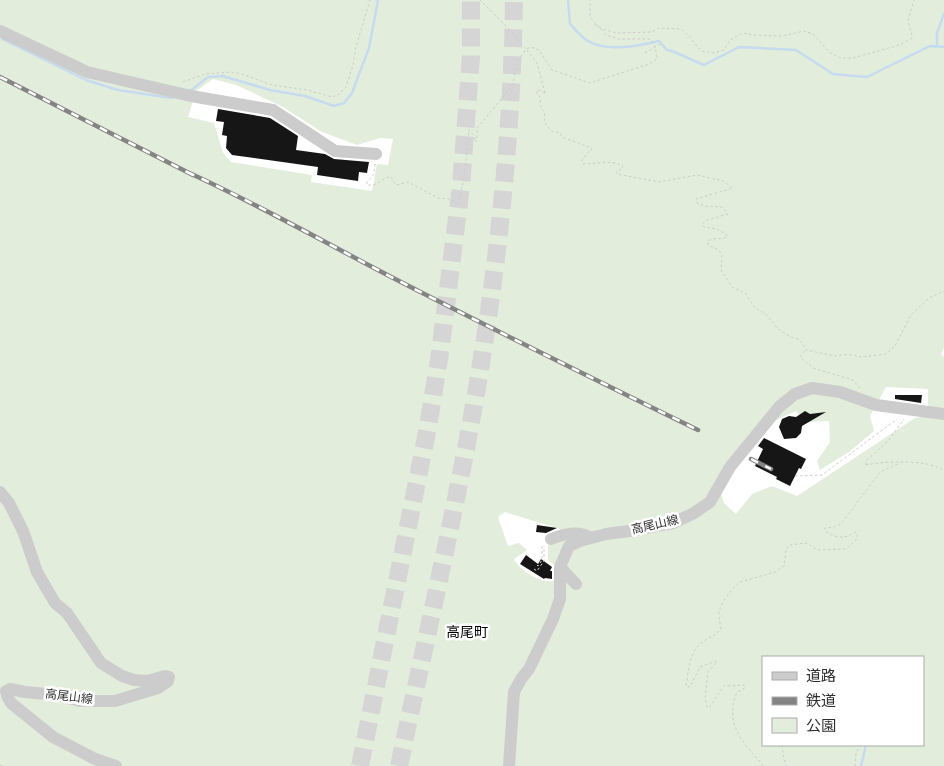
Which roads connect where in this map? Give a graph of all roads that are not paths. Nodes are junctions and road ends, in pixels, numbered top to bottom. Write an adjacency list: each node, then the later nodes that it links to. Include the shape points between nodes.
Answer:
1 (0, 31): 2 (street, via 87,72 273,110 335,151)
2 (376, 154)
3 (944, 414): 5 (street, 高尾山線, via 876,405 840,392 812,388 796,394 779,407 730,467 710,502 694,513 673,523)
4 (0, 492): 9 (street, 高尾山線, via 24,531 37,572 55,603 66,613 101,663 134,680 168,677 168,681 158,688 115,700 80,701 58,695 6,691 11,704 53,737)
5 (591, 538): 6 (street, via 582,533 569,534); 7 (street, 高尾山線, via 569,546)
6 (545, 544)
7 (560, 567): 8 (street); 10 (street, 高尾山線, via 560,598 529,669 514,692)
8 (576, 584)
9 (116, 766)
10 (509, 766)

